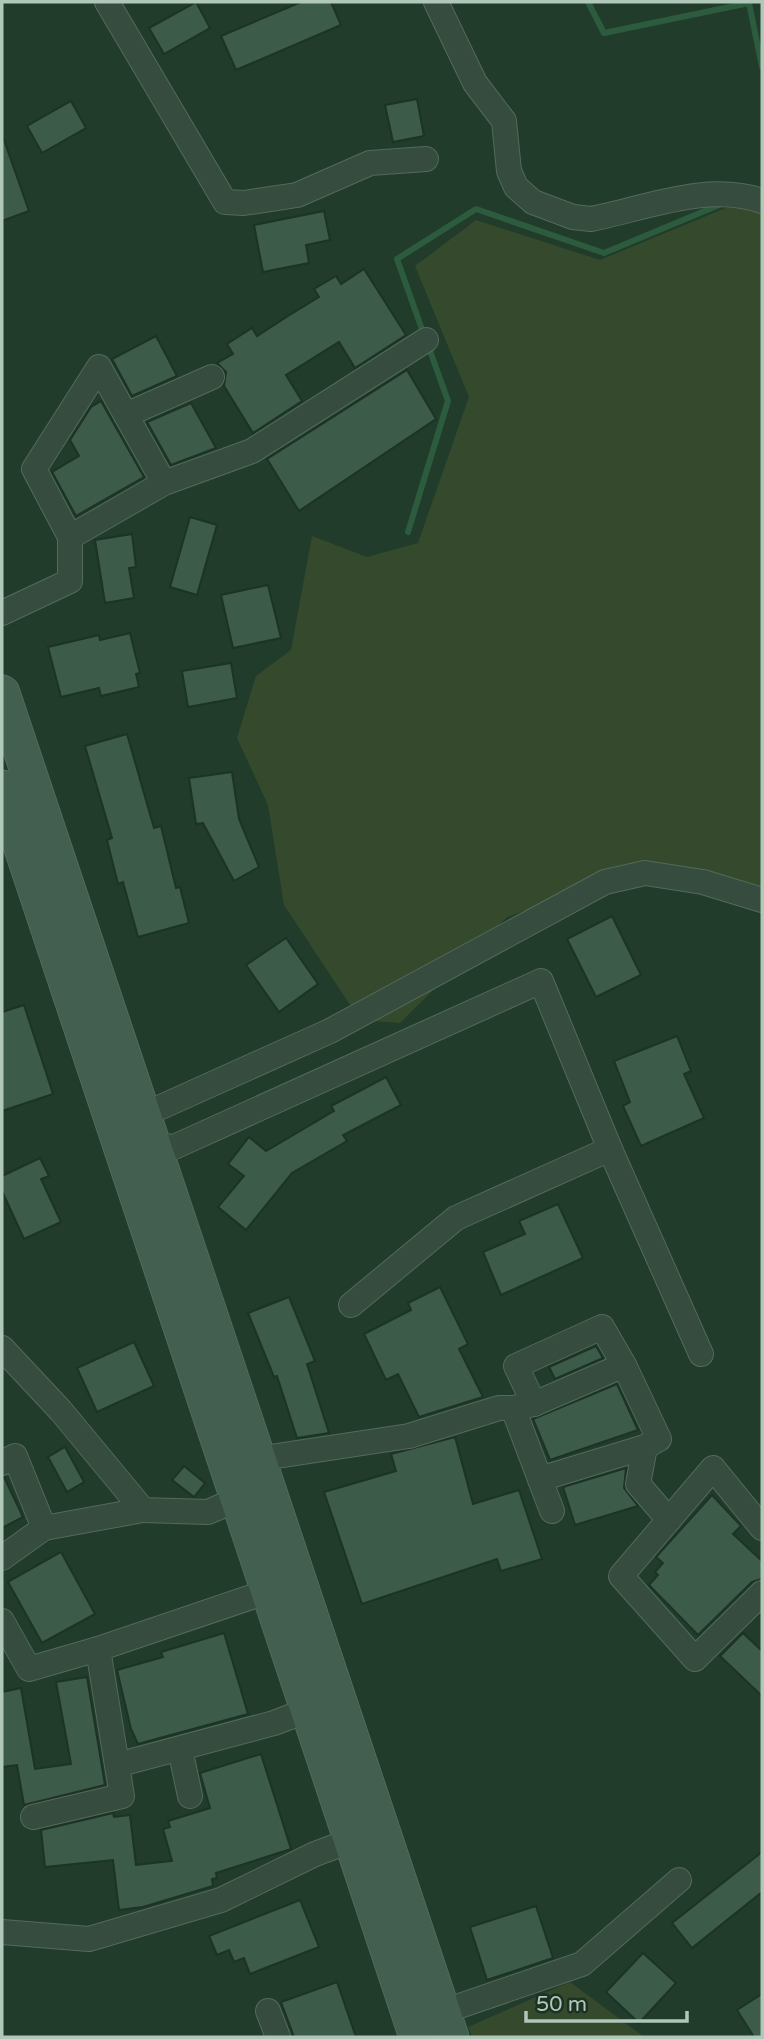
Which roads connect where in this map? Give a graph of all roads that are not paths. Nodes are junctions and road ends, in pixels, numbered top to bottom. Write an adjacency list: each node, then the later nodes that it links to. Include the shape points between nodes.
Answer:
1 (107, 2): 3 (street, via 225,202 244,204 297,195 370,163)
2 (436, 2): 4 (street, via 475,83 504,121 509,171 516,187 533,202 591,219 717,193 743,194)
3 (426, 159)
4 (762, 201)
5 (426, 340): 8 (street, via 252,451)
6 (212, 377): 7 (street)
7 (126, 415): 8 (street); 9 (street, via 99,367 34,469)
8 (164, 482): 9 (street)
9 (70, 537): 10 (street, via 71,580)
10 (2, 613)
11 (2, 693): 14 (main road)
12 (2, 788): 14 (main road)
13 (762, 900): 14 (street, via 703,882 645,873 605,882 330,1031)
14 (135, 1104): 15 (main road); 26 (main road)
15 (154, 1145): 16 (street, via 174,1147 541,981); 23 (main road)
16 (610, 1149): 17 (street, via 456,1219); 19 (street)
17 (351, 1305)
18 (2, 1348): 27 (street)
19 (701, 1354)
20 (625, 1365): 21 (street); 21 (street, via 602,1327 516,1366); 22 (street, via 659,1439)
21 (524, 1406): 23 (street, via 499,1408 409,1436); 25 (street)
22 (645, 1447): 25 (street); 29 (street, via 638,1484)
23 (257, 1459): 48 (main road)
24 (2, 1462): 30 (street, via 15,1456)
25 (540, 1479): 28 (street)
26 (238, 1499): 27 (street, via 208,1512); 33 (main road)
27 (143, 1510): 30 (street)
28 (552, 1511)
29 (669, 1520): 31 (street, via 713,1468); 34 (street, via 621,1576 695,1659)
30 (44, 1528): 32 (street)
31 (762, 1528)
32 (2, 1558)
33 (269, 1591): 36 (street); 39 (main road)
34 (762, 1593)
35 (2, 1620): 38 (street)
36 (98, 1648): 38 (street); 41 (street)
37 (2, 1667): 38 (street)
38 (29, 1668)
39 (308, 1710): 40 (street); 44 (main road)
40 (180, 1749): 41 (street); 42 (street)
41 (117, 1765): 43 (street, via 122,1796)
42 (190, 1796)
43 (33, 1817)
44 (350, 1841): 46 (street, via 220,1900 89,1940); 50 (main road)
45 (679, 1880): 48 (street, via 582,1965)
46 (2, 1932)
47 (268, 2011): 49 (street)
48 (447, 2024)
49 (278, 2037)
50 (417, 2037)

